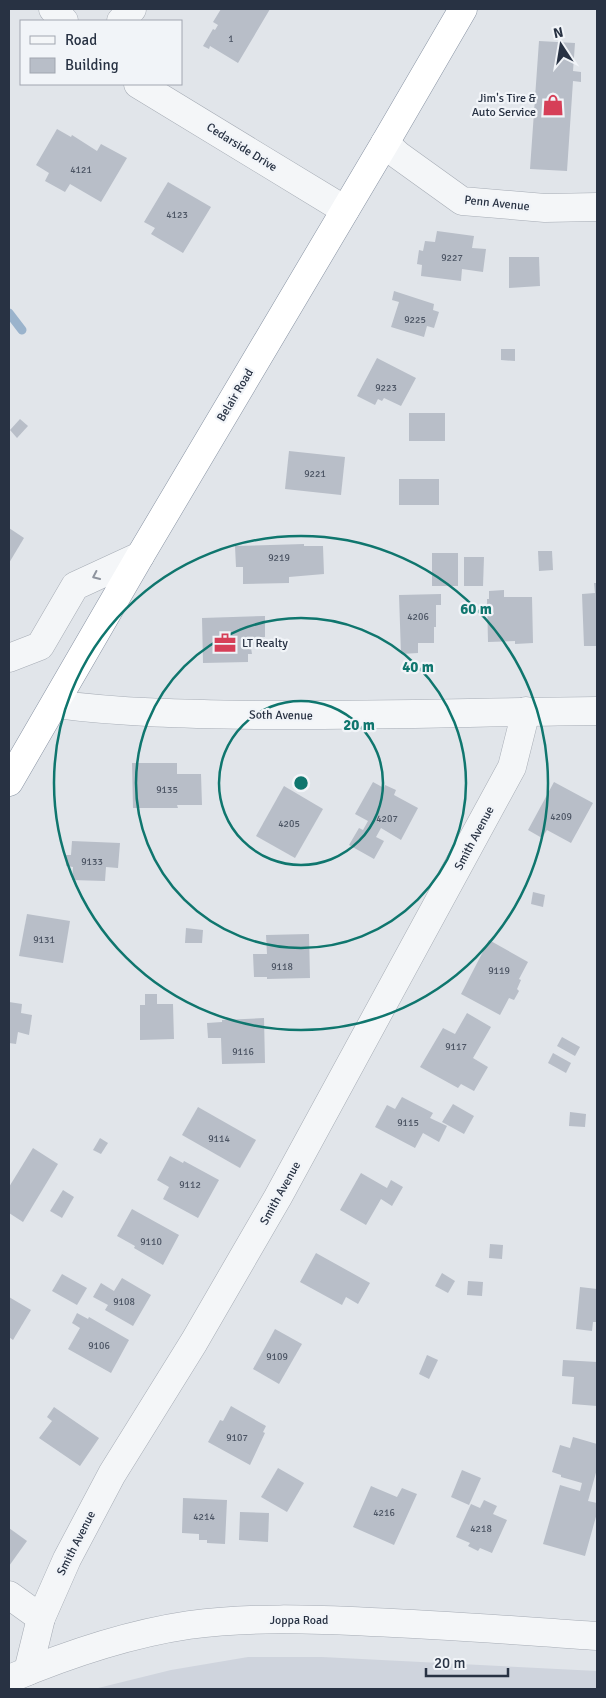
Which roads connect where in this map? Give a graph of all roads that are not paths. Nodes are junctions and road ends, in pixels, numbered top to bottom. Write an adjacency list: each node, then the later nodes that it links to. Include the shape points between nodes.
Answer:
1 (53, 9): 4 (street)
2 (132, 9): 5 (street)
3 (463, 9): 7 (highway, Belair Road)
4 (63, 20)
5 (122, 20)
6 (140, 85): 9 (street, Cedarside Drive)
7 (385, 143): 8 (street, Penn Avenue, via 462,201 544,208); 9 (highway, Belair Road)
8 (597, 207)
9 (345, 210): 10 (highway, Belair Road)
10 (140, 556): 11 (street, one-way to 11, via 75,586 40,646); 12 (highway, Belair Road)
11 (9, 658)
12 (55, 704): 14 (street, Soth Avenue, via 179,714 347,716); 15 (highway, Belair Road)
13 (597, 711): 14 (street, Soth Avenue)
14 (526, 712): 17 (street, Smith Avenue, via 512,767 273,1205 194,1342 112,1474 67,1559)
15 (9, 782)
16 (9, 1594): 17 (street)
17 (41, 1618): 19 (street, Smith Avenue)
18 (597, 1636): 19 (street, Joppa Road, via 323,1620 228,1621 189,1625 102,1645)
19 (18, 1675)

